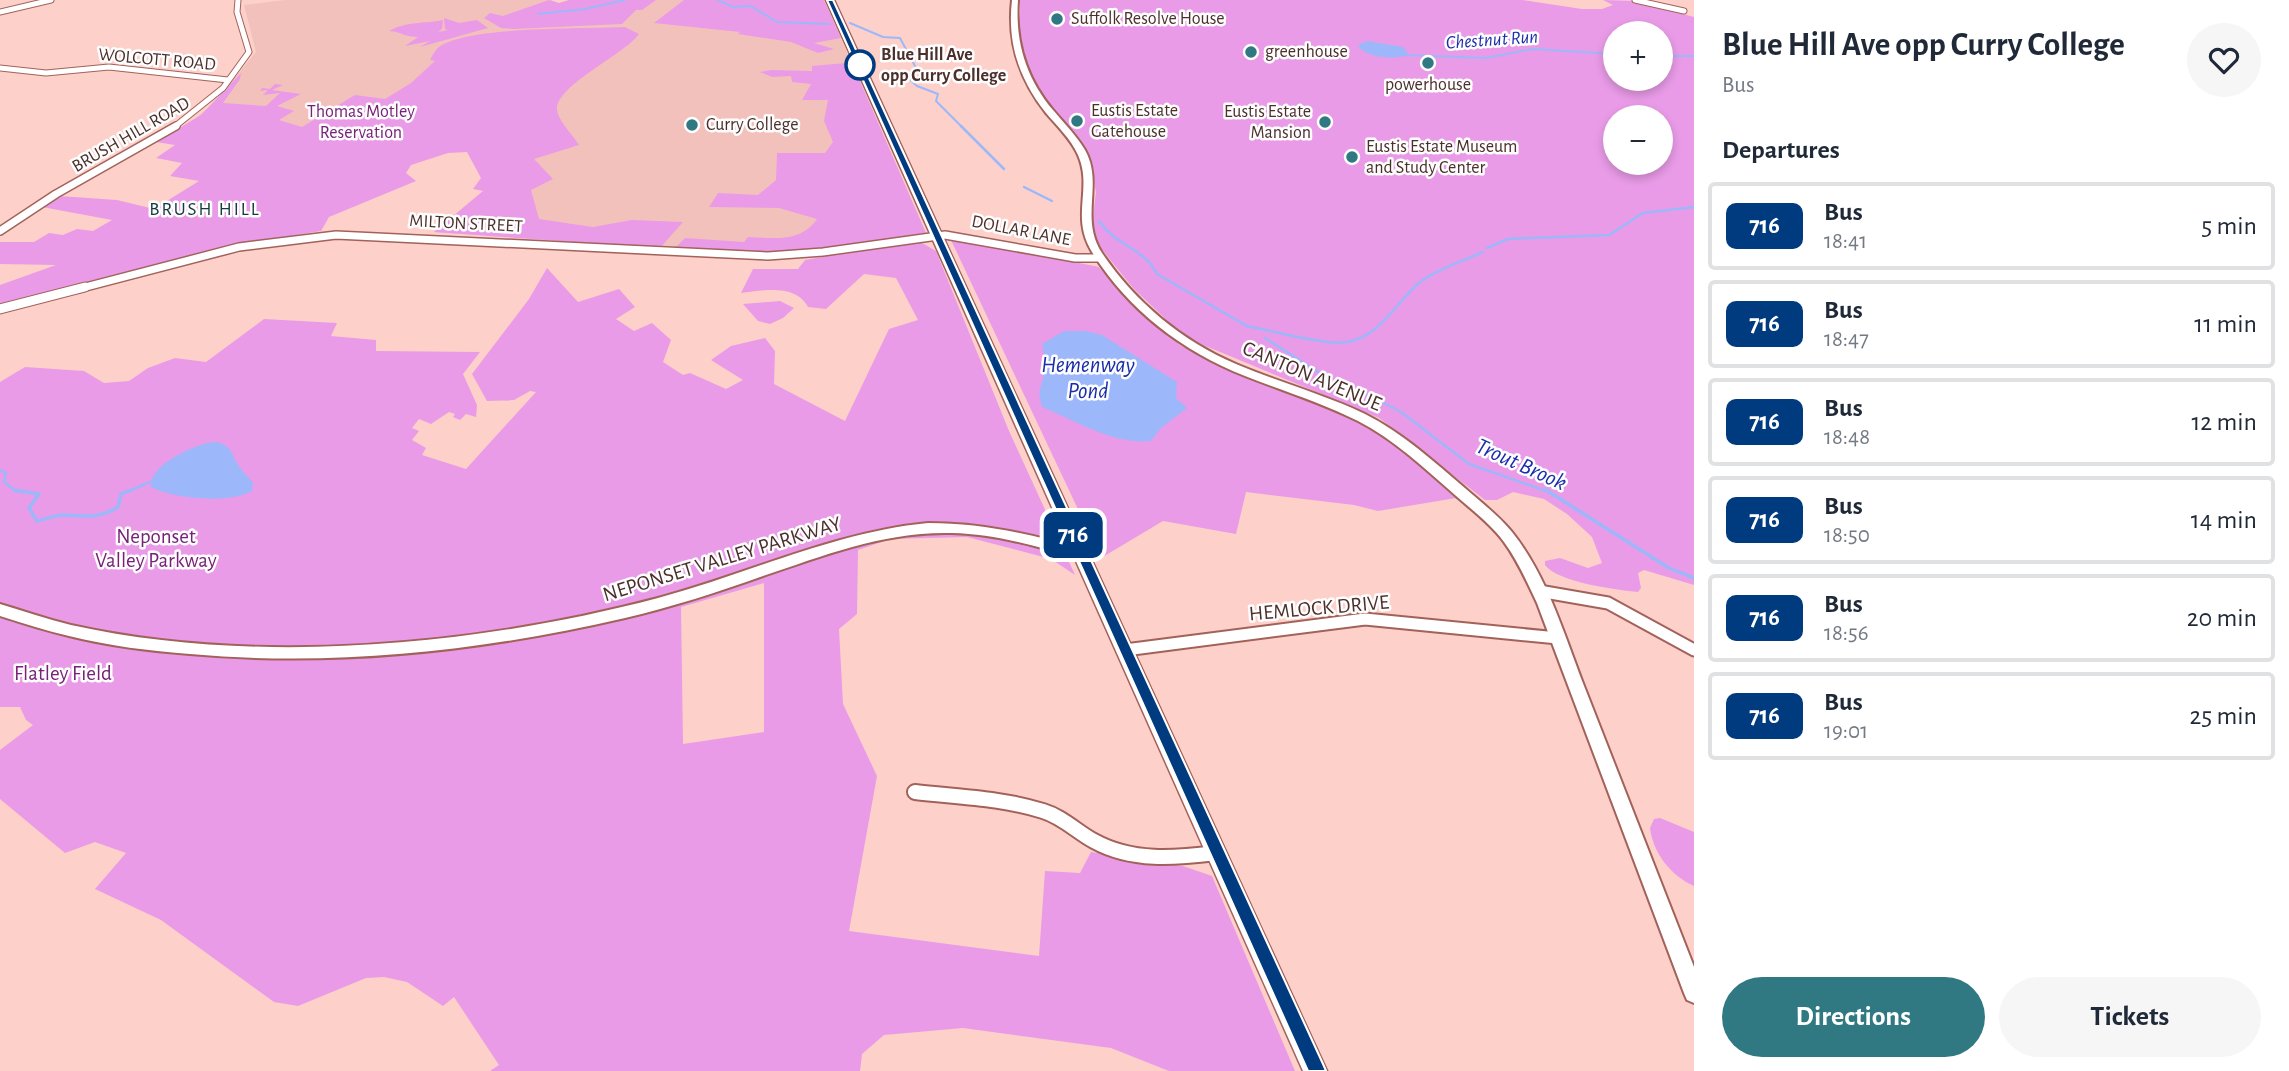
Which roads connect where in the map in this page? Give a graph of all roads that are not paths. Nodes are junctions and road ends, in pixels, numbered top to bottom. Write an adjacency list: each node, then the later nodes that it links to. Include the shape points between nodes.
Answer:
1 (51, 0): 7 (street)
2 (238, 0): 9 (street, BRUSH HILL ROAD, via 249,51)
3 (830, 0): 11 (highway)
4 (1015, 0): 12 (main road, CANTON AVENUE, via 1013,33 1020,62 1035,92 1077,144 1087,165 1084,223)
5 (1635, 0): 6 (street)
6 (1684, 11)
7 (0, 12)
8 (0, 68): 9 (street, WOLCOTT ROAD, via 46,73 113,67)
9 (228, 80): 10 (street, BRUSH HILL ROAD, via 193,117)
10 (0, 231)
11 (937, 234): 12 (street, DOLLAR LANE, via 1075,258); 13 (street, MILTON STREET, via 768,256 380,235 314,236 239,247); 14 (highway)
12 (1100, 258): 15 (main road, CANTON AVENUE, via 1145,310 1186,343 1350,412 1407,446 1500,527)
13 (0, 309)
14 (1082, 554): 16 (main road, NEPONSET VALLEY PARKWAY, via 988,531 910,529 860,539 688,595 592,620 499,637 357,648 241,651 155,645 78,633); 18 (highway)
15 (1539, 591): 17 (main road, CANTON AVENUE); 19 (street, via 1608,603)
16 (0, 610)
17 (1558, 638): 18 (street, HEMLOCK DRIVE, via 1365,620); 22 (main road, CANTON AVENUE)
18 (1125, 650): 21 (highway)
19 (1694, 650)
20 (915, 792): 21 (street, via 1044,811 1125,853 1164,857)
21 (1216, 853): 23 (highway)
22 (1694, 993)
23 (1315, 1071)

